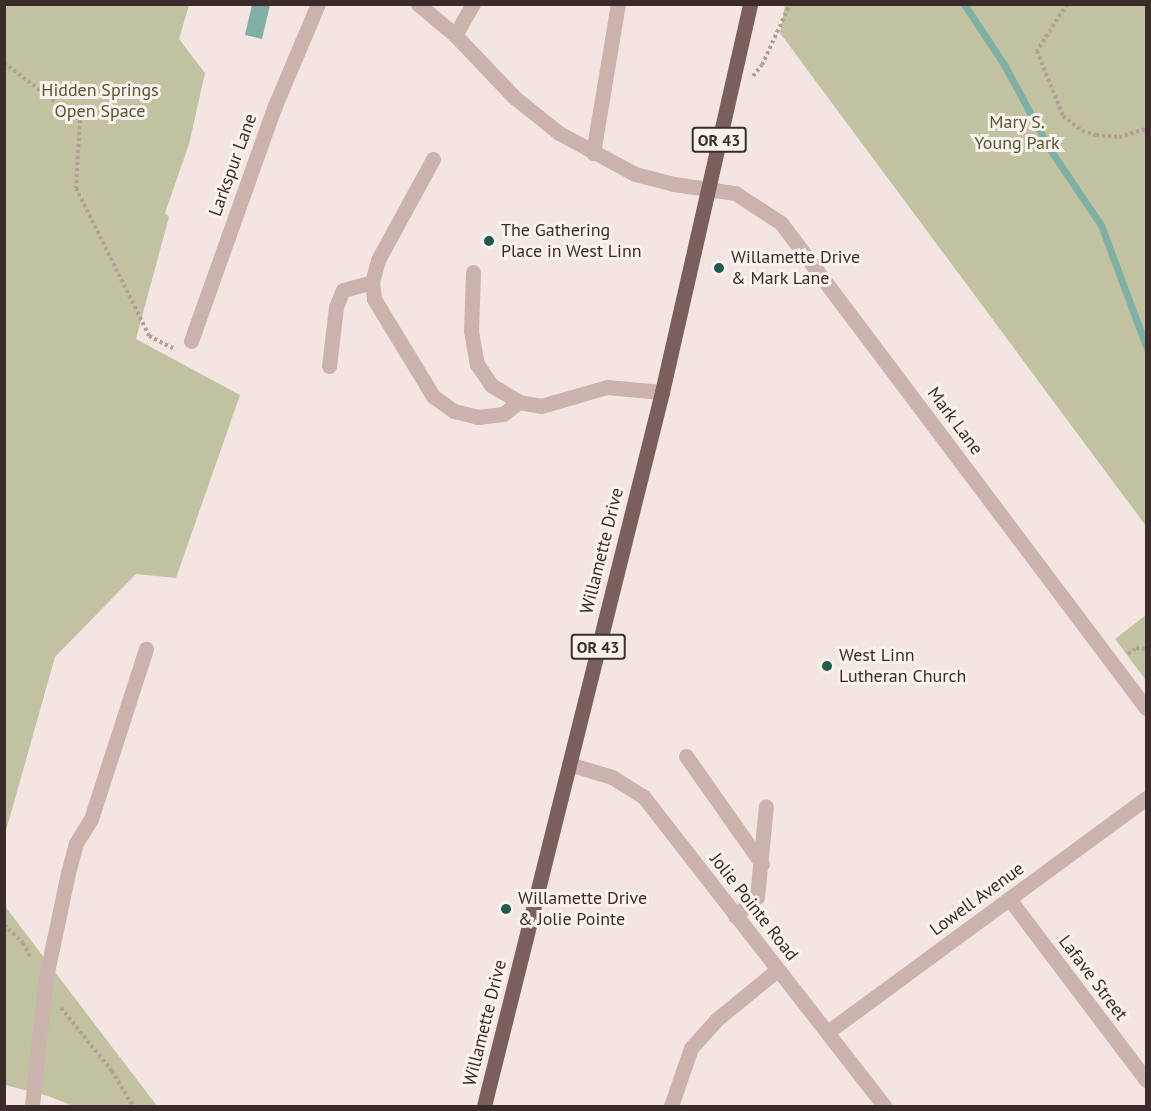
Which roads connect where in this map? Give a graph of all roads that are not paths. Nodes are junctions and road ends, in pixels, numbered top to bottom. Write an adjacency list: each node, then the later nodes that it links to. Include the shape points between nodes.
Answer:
1 (318, 4): 12 (street, Larkspur Lane, via 274,108)
2 (418, 4): 6 (street, Mark Lane)
3 (472, 4): 6 (street)
4 (618, 4): 7 (street)
5 (750, 4): 9 (main road, Willamette Drive / OR 43)
6 (455, 35): 7 (street, Mark Lane, via 514,97 559,134)
7 (593, 153): 9 (street, Mark Lane, via 660,182)
8 (433, 159): 11 (street, via 378,260)
9 (708, 187): 14 (main road, Willamette Drive / OR 43); 17 (street, Mark Lane, via 735,193 781,223)
10 (473, 272): 15 (street, via 471,331 477,364 491,385)
11 (372, 282): 13 (street, via 342,290); 15 (street, via 374,299 433,396 454,411 478,417 503,414)
12 (190, 341)
13 (328, 366)
14 (662, 392): 15 (street, via 608,387 562,403 541,406); 19 (main road, Willamette Drive / OR 43)
15 (519, 402)
16 (146, 649): 28 (street, via 91,819 76,843 45,982)
17 (1146, 708)
18 (686, 756): 22 (street)
19 (569, 764): 24 (street, Jolie Pointe Road, via 612,777 643,796); 29 (main road, Willamette Drive / OR 43)
20 (1146, 798): 23 (street, Lowell Avenue)
21 (766, 806): 22 (street)
22 (762, 864): 24 (street, via 757,897)
23 (1010, 900): 26 (street, Lowell Avenue); 27 (street, Lafave Street)
24 (735, 915): 25 (street, Jolie Pointe Road)
25 (777, 970): 26 (street, Jolie Pointe Road); 30 (street, via 716,1020 691,1048)
26 (829, 1031): 31 (street, Jolie Pointe Road)
27 (1146, 1080)
28 (32, 1107)
29 (484, 1107)
30 (671, 1107)
31 (885, 1107)

